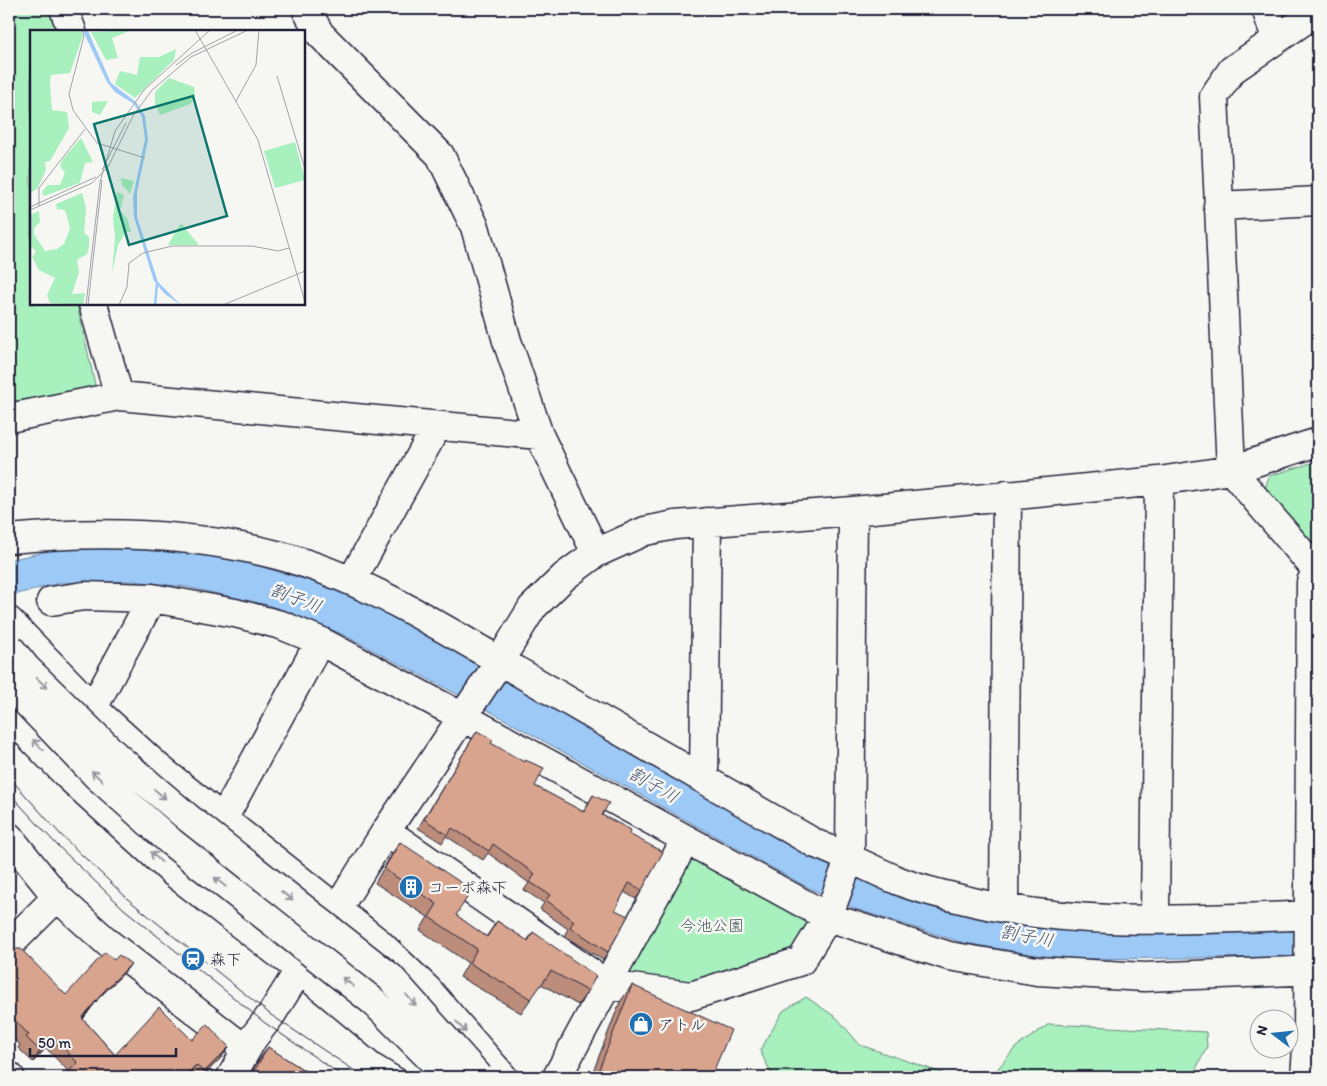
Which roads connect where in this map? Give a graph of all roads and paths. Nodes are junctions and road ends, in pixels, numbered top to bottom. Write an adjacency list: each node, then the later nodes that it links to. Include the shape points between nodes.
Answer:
1 (64, 9): 5 (street)
2 (306, 9): 13 (street, via 320,34 440,155 475,226 507,341)
3 (1266, 9): 6 (street)
4 (1318, 11): 6 (street)
5 (72, 30)
6 (1276, 38): 8 (street, via 1232,70 1214,96)
7 (1318, 201): 8 (street)
8 (1218, 206): 15 (street)
9 (94, 305): 10 (street)
10 (120, 396): 11 (street); 12 (street)
11 (9, 418)
12 (437, 426): 13 (street); 23 (street)
13 (539, 435): 21 (street)
14 (1318, 442): 15 (street)
15 (1231, 470): 16 (street); 22 (street)
16 (1159, 481): 17 (street); 45 (street)
17 (1007, 495): 18 (street); 41 (street)
18 (853, 511): 19 (street); 39 (street)
19 (707, 522): 21 (street, via 646,531); 34 (street)
20 (9, 539): 23 (street, via 60,534 138,534 217,541 279,556)
21 (596, 553): 29 (street, via 565,576 532,608)
22 (1318, 571): 44 (street, via 1311,582)
23 (352, 580): 29 (street)
24 (152, 598): 25 (street, via 84,596); 27 (street, via 282,625); 31 (street)
25 (51, 601)
26 (9, 621): 31 (street)
27 (320, 642): 32 (street); 35 (street)
28 (9, 647): 53 (street, one-way to 53, bridge, via 26,668 117,757 187,817 390,977)
29 (498, 664): 32 (street); 34 (street)
30 (9, 684): 52 (street, one-way to 30, bridge, via 374,1002 171,842 97,776)
31 (93, 708): 35 (street)
32 (466, 712): 36 (street); 38 (street)
33 (9, 715): 48 (street, one-way to 33, via 174,873 68,776)
34 (704, 779): 39 (street)
35 (222, 820): 42 (street)
36 (386, 831): 42 (street); 49 (street)
37 (9, 837): 40 (street)
38 (686, 839): 43 (street); 49 (street)
39 (849, 860): 41 (street, via 900,881); 43 (street)
40 (57, 897): 46 (street); 50 (street, via 108,943)
41 (1004, 908): 45 (street, via 1074,918)
42 (338, 909): 48 (street); 54 (street, one-way to 54, via 379,942 427,989)
43 (830, 914): 47 (street, via 949,956 1038,971 1144,977); 49 (street, via 800,961 725,987 691,996)
44 (1311, 917): 45 (street); 47 (street)
45 (1156, 919)
46 (9, 945)
47 (1312, 968): 56 (street)
48 (300, 970): 50 (street, via 271,1015); 52 (street, via 388,1043)
49 (608, 985): 55 (street)
50 (258, 1047): 51 (street)
51 (232, 1077)
52 (445, 1077)
53 (479, 1077)
54 (503, 1077)
55 (557, 1077)
56 (1305, 1077)

